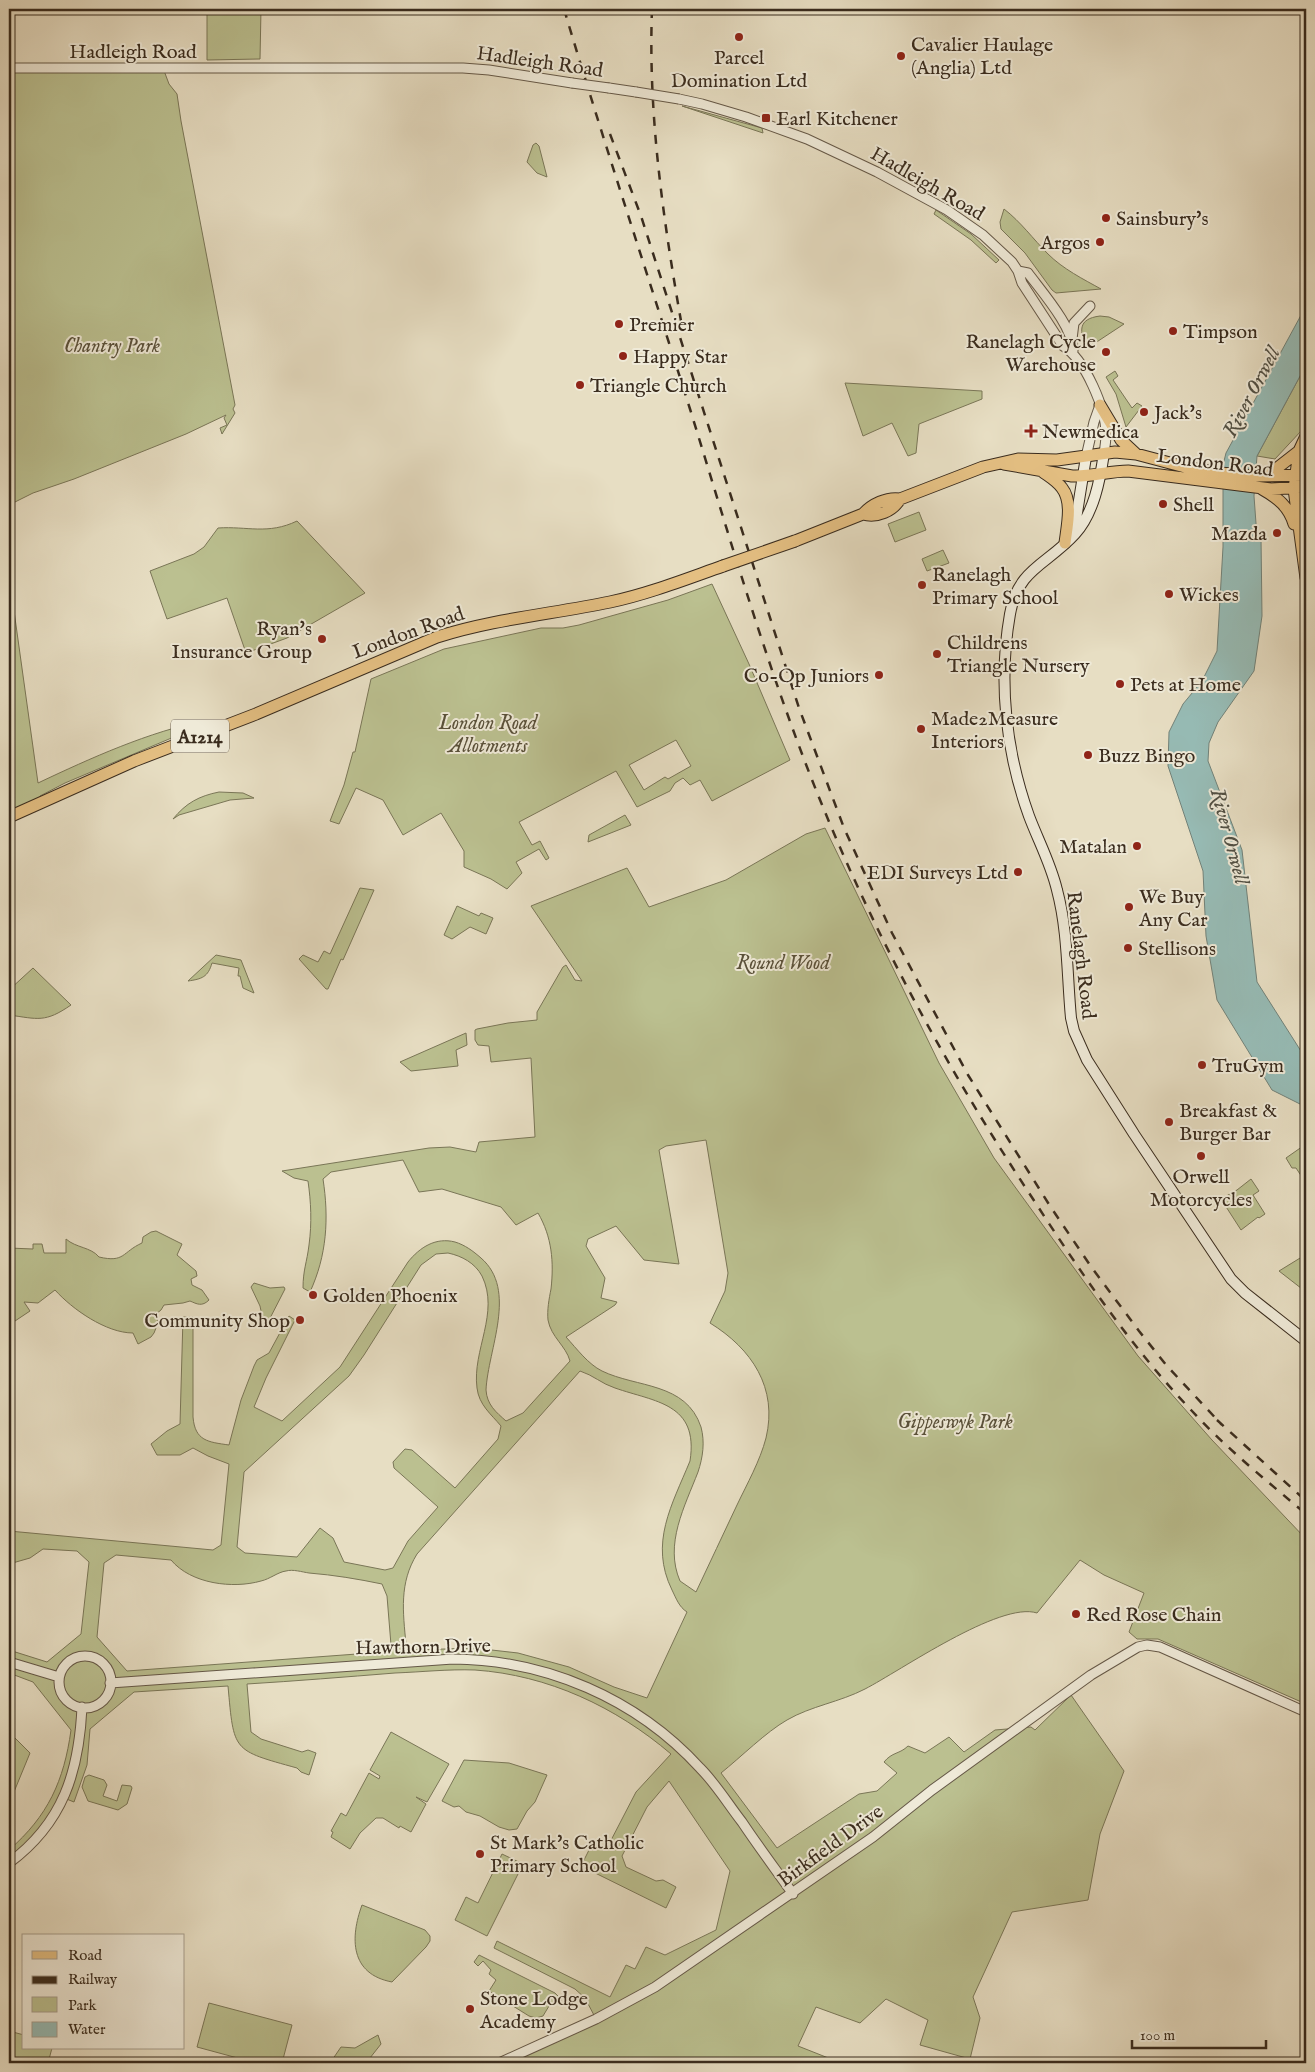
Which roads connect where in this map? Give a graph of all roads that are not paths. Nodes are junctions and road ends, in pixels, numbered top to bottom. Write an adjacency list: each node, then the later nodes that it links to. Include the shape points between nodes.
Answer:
1 (9, 68): 2 (street, Hadleigh Road, bridge, via 463,68 679,99 761,122 807,139 877,172 929,199 977,230)
2 (1018, 271): 4 (street, Hadleigh Road, via 1028,273); 5 (street, Hadleigh Road, via 1022,283 1064,346)
3 (1090, 306): 4 (street, via 1074,323)
4 (1072, 340): 5 (street)
5 (1072, 351): 6 (street, Hadleigh Road, via 1093,385)
6 (1100, 405): 9 (street, Hadleigh Road, via 1106,434); 10 (main road, via 1121,440); 11 (street)
7 (1306, 436): 8 (main road)
8 (1299, 451): 15 (main road); 16 (main road)
9 (1104, 453): 10 (main road, London Road); 11 (main road, London Road); 14 (main road, Hadleigh Road)
10 (1136, 454): 18 (main road, London Road)
11 (1086, 456): 12 (main road, London Road, via 1057,460 1018,458); 17 (main road)
12 (1000, 464): 13 (main road, London Road); 26 (main road, London Road / A1214, bridge, via 900,499 895,507 872,516 863,514 795,541 621,599 458,630 437,637 256,714 134,761)
13 (1043, 472): 17 (main road, London Road); 23 (main road, via 1061,486 1066,497)
14 (1101, 473): 17 (main road, London Road); 18 (main road, London Road, via 1128,471); 23 (main road, Ranelagh Road, via 1086,516 1075,534)
15 (1268, 476): 16 (main road, London Road); 19 (main road, London Road)
16 (1301, 476): 21 (main road)
17 (1083, 477): 23 (main road, via 1076,519)
18 (1219, 478): 19 (main road, London Road)
19 (1256, 481): 21 (main road, London Road); 24 (main road, via 1288,509)
20 (1306, 487): 21 (main road, London Road)
21 (1294, 489): 24 (main road)
22 (1306, 502): 24 (main road)
23 (1067, 539): 27 (main road, Ranelagh Road, via 1028,574 1016,594 1007,635 1005,702 1014,766 1062,907 1074,1031 1087,1060 1231,1279)
24 (1303, 550): 25 (main road)
25 (1306, 578)
26 (9, 817)
27 (1306, 1341)
28 (9, 1662): 29 (street)
29 (59, 1677): 30 (street, via 69,1662 86,1656 105,1667); 31 (street, via 64,1697)
30 (110, 1683): 31 (street, via 103,1700 96,1705); 34 (street, Hawthorn Drive, via 453,1659 495,1661 551,1673 614,1700 677,1744 714,1783)
31 (82, 1707): 33 (street, via 77,1760 64,1798 42,1832)
32 (1306, 1712): 34 (street, Birkfield Drive, via 1156,1646 1142,1646 1118,1658 979,1756)
33 (9, 1863)
34 (793, 1894): 35 (street, Birkfield Drive, via 654,1987 596,2019)
35 (500, 2063)

